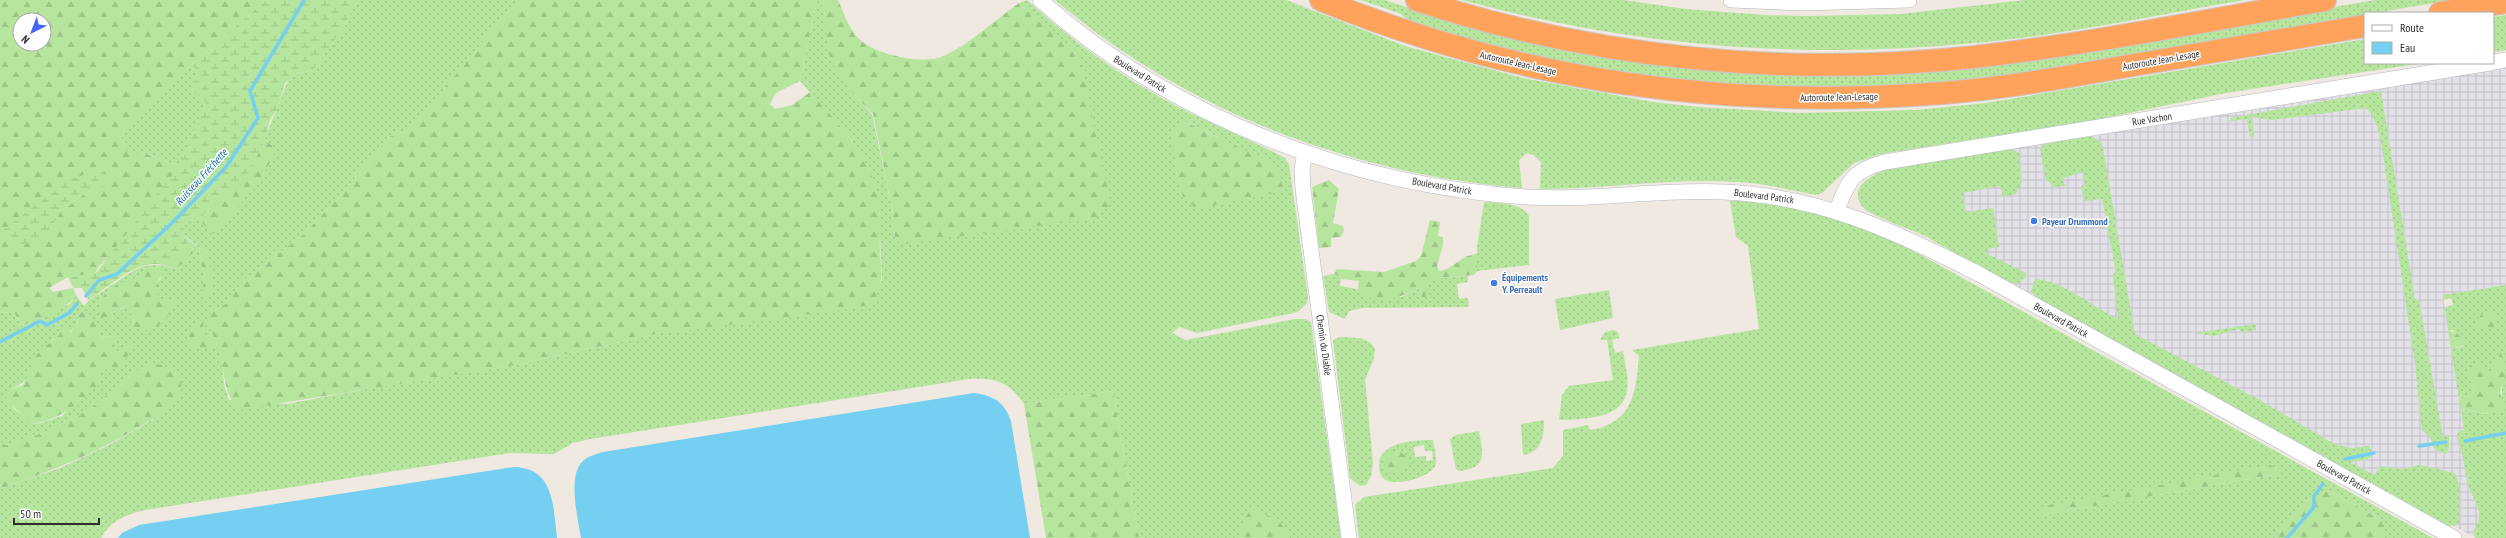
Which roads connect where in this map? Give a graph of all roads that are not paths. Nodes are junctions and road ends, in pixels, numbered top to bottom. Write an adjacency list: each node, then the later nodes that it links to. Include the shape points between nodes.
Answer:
1 (1040, 0): 13 (street, Boulevard Patrick, via 1086,38 1158,85 1217,116)
2 (1321, 0): 9 (highway, Autoroute Jean-Lesage, via 1438,42 1529,66 1640,87 1710,95 1772,98 1876,97 1985,89)
3 (1417, 0): 6 (highway, via 1505,26 1634,51 1722,61 1829,64 1909,62 1991,55)
4 (1731, 0): 5 (street, via 1802,3)
5 (1909, 0)
6 (2325, 0)
7 (2506, 2): 8 (highway)
8 (2446, 12)
9 (2364, 26)
10 (2506, 60): 11 (street)
11 (2494, 62)
12 (2484, 64): 14 (street, Rue Vachon, via 1885,162 1863,170 1850,180)
13 (1304, 153): 14 (street, Boulevard Patrick, via 1370,172 1479,193 1551,198 1722,192 1779,197); 15 (street, Chemin du Diable, via 1303,189)
14 (1837, 210): 16 (street, Boulevard Patrick, via 1898,234 1979,274)
15 (1349, 538)
16 (2454, 538)

